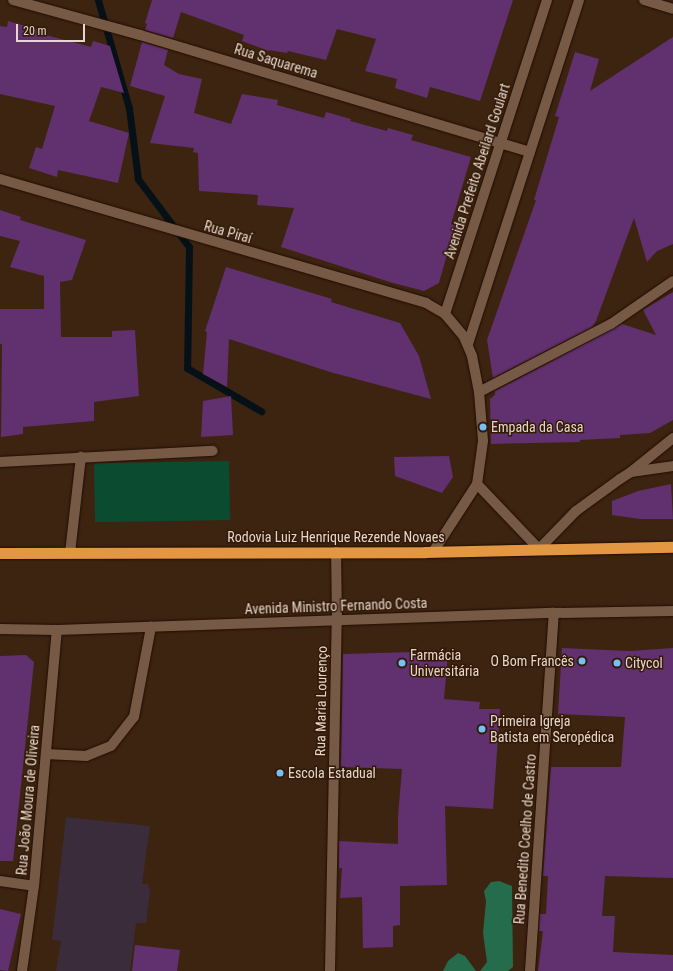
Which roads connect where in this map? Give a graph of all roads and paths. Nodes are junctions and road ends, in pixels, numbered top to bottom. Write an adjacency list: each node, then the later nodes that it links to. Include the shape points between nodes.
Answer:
1 (13, 0): 6 (street, Rua Saquarema, via 93,21)
2 (547, 0): 6 (street, Avenida Prefeito Abeilard Goulart)
3 (579, 0): 7 (street)
4 (644, 0): 5 (street)
5 (673, 9)
6 (500, 143): 7 (street, Rua Saquarema); 10 (street, Avenida Prefeito Abeilard Goulart)
7 (530, 152): 11 (street)
8 (0, 179): 10 (street, Rua Piraí, via 426,303)
9 (673, 281): 12 (street, via 611,324)
10 (446, 314): 11 (street)
11 (468, 344): 12 (street)
12 (479, 392): 19 (street, via 483,441)
13 (673, 438): 18 (street)
14 (213, 451): 15 (street)
15 (81, 456): 16 (street); 25 (street)
16 (0, 462)
17 (673, 466): 18 (street)
18 (631, 472): 21 (street, via 576,511)
19 (477, 484): 21 (street); 23 (street)
20 (673, 547): 21 (highway, Rodovia Luiz Henrique Rezende Novaes)
21 (539, 549): 23 (highway, Rodovia Luiz Henrique Rezende Novaes)
22 (336, 552): 23 (highway, Rodovia Luiz Henrique Rezende Novaes); 25 (highway, Rodovia Luiz Henrique Rezende Novaes); 28 (street, Rua Maria Lourenço)
23 (433, 552)
24 (0, 553): 25 (highway, Rodovia Luiz Henrique Rezende Novaes)
25 (70, 553)
26 (673, 611): 27 (street, Avenida Ministro Fernando Costa)
27 (554, 613): 28 (street, Avenida Ministro Fernando Costa); 37 (street, Rua Benedito Coelho de Castro)
28 (337, 620): 29 (street, Avenida Ministro Fernando Costa); 36 (street, Rua Maria Lourenço)
29 (151, 627): 31 (street, Avenida Ministro Fernando Costa); 32 (street, via 134,717 111,746 86,756)
30 (0, 629): 31 (street, Avenida Ministro Fernando Costa)
31 (57, 630): 32 (street, Rua João Moura de Oliveira)
32 (46, 754): 34 (street, Rua João Moura de Oliveira)
33 (0, 881): 34 (street)
34 (34, 886): 35 (street, Rua João Moura de Oliveira)
35 (22, 971)
36 (330, 971)
37 (530, 971)

